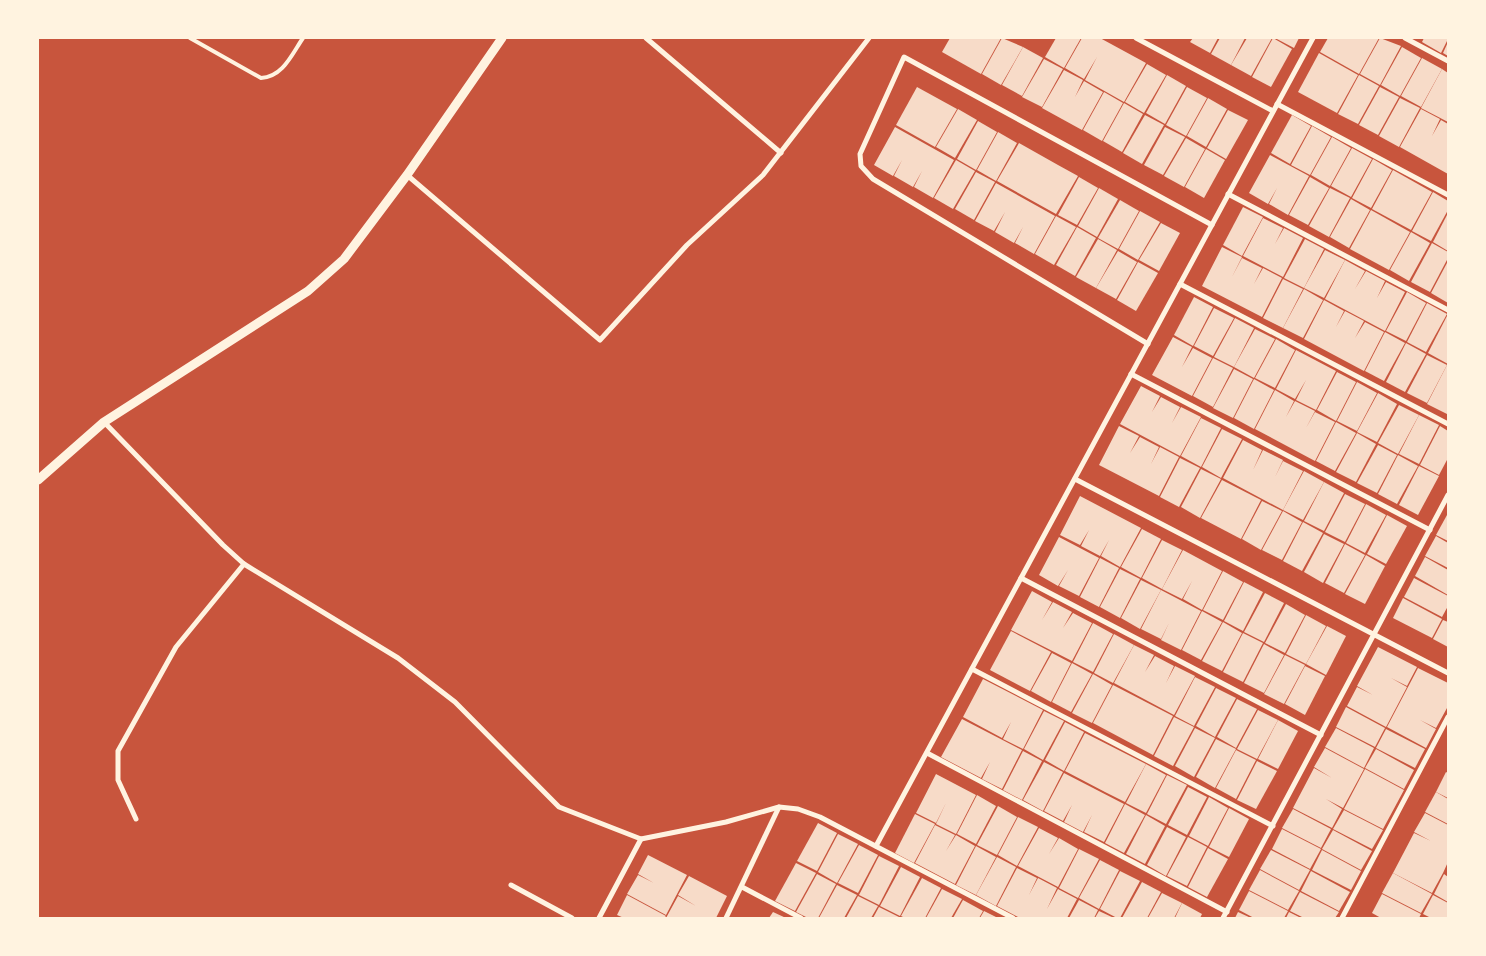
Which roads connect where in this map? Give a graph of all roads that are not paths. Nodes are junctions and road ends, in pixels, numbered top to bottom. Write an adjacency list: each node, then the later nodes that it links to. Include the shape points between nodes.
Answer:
1 (190, 38): 2 (lane, via 261,78 270,78 280,71)
2 (303, 38)
3 (502, 38): 13 (street)
4 (646, 38): 12 (street)
5 (869, 38): 12 (street)
6 (1136, 38): 11 (street)
7 (1313, 38): 10 (street)
8 (1405, 38): 9 (street)
9 (1448, 61)
10 (1277, 104): 11 (street); 15 (street)
11 (1273, 111): 14 (street)
12 (781, 153): 13 (street, via 763,175 686,245 600,340)
13 (407, 175): 21 (street, via 344,259 308,291)
14 (1228, 194): 16 (street); 18 (street)
15 (1448, 195)
16 (1212, 225): 17 (street); 19 (street, via 904,57 860,154 861,166 874,179)
17 (1180, 284): 19 (street); 22 (street)
18 (1448, 310)
19 (1148, 344): 20 (street)
20 (1131, 374): 23 (street); 26 (street)
21 (104, 422): 24 (street); 27 (street)
22 (1448, 424)
23 (1075, 479): 28 (street); 29 (street)
24 (38, 480)
25 (1448, 495): 26 (street)
26 (1430, 530): 29 (street)
27 (244, 564): 36 (street, via 176,647 118,751 118,780); 38 (street, via 398,658 455,702 559,808)
28 (1022, 578): 30 (street); 33 (street)
29 (1374, 635): 31 (street); 33 (street)
30 (972, 669): 34 (street); 37 (street)
31 (1448, 674)
32 (1448, 718): 49 (street)
33 (1321, 735): 37 (street)
34 (927, 753): 39 (street); 42 (street)
35 (780, 807): 38 (street, via 726,822); 39 (street, via 820,817); 41 (street)
36 (136, 819)
37 (1273, 826): 42 (street)
38 (641, 839): 44 (street)
39 (876, 846): 47 (street)
40 (511, 885): 43 (street)
41 (742, 887): 45 (street); 46 (street)
42 (1227, 912): 48 (street)
43 (572, 918)
44 (599, 918)
45 (726, 918)
46 (801, 918)
47 (1013, 918)
48 (1223, 918)
49 (1342, 918)

